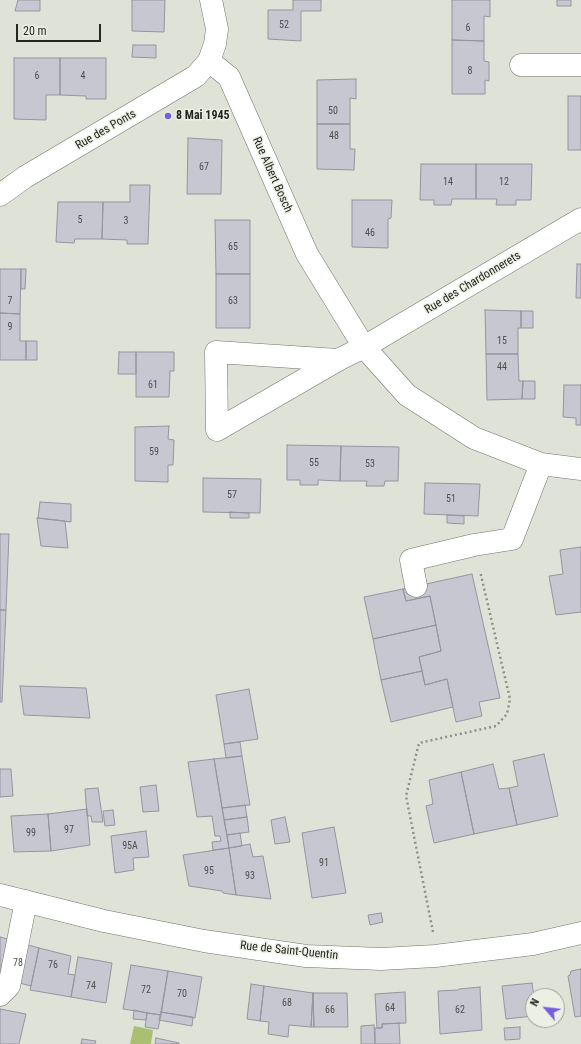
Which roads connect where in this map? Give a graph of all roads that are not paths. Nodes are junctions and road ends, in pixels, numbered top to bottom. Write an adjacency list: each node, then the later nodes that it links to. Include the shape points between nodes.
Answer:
1 (211, 0): 2 (street, via 217,29)
2 (209, 61): 5 (street, Rue des Ponts, via 196,76 25,177); 7 (street, Rue Albert Bosch, via 229,77 307,254)
3 (521, 65): 4 (street)
4 (581, 65)
5 (0, 196)
6 (581, 219): 7 (street, Rue des Chardonnerets)
7 (364, 347): 8 (street); 9 (street, Rue Albert Bosch, via 407,395 474,438)
8 (338, 360): 8 (street, via 317,371 217,430 216,352)
9 (542, 464): 10 (street, Rue Albert Bosch); 11 (street, via 512,539 411,560)
10 (581, 469)
11 (416, 586)
12 (0, 895): 13 (street, Rue de Saint-Quentin)
13 (26, 901): 14 (street, Rue de Saint-Quentin, via 104,921 204,941 306,956 382,959 436,956 533,944); 15 (street, via 9,986)
14 (581, 933)
15 (0, 995)

